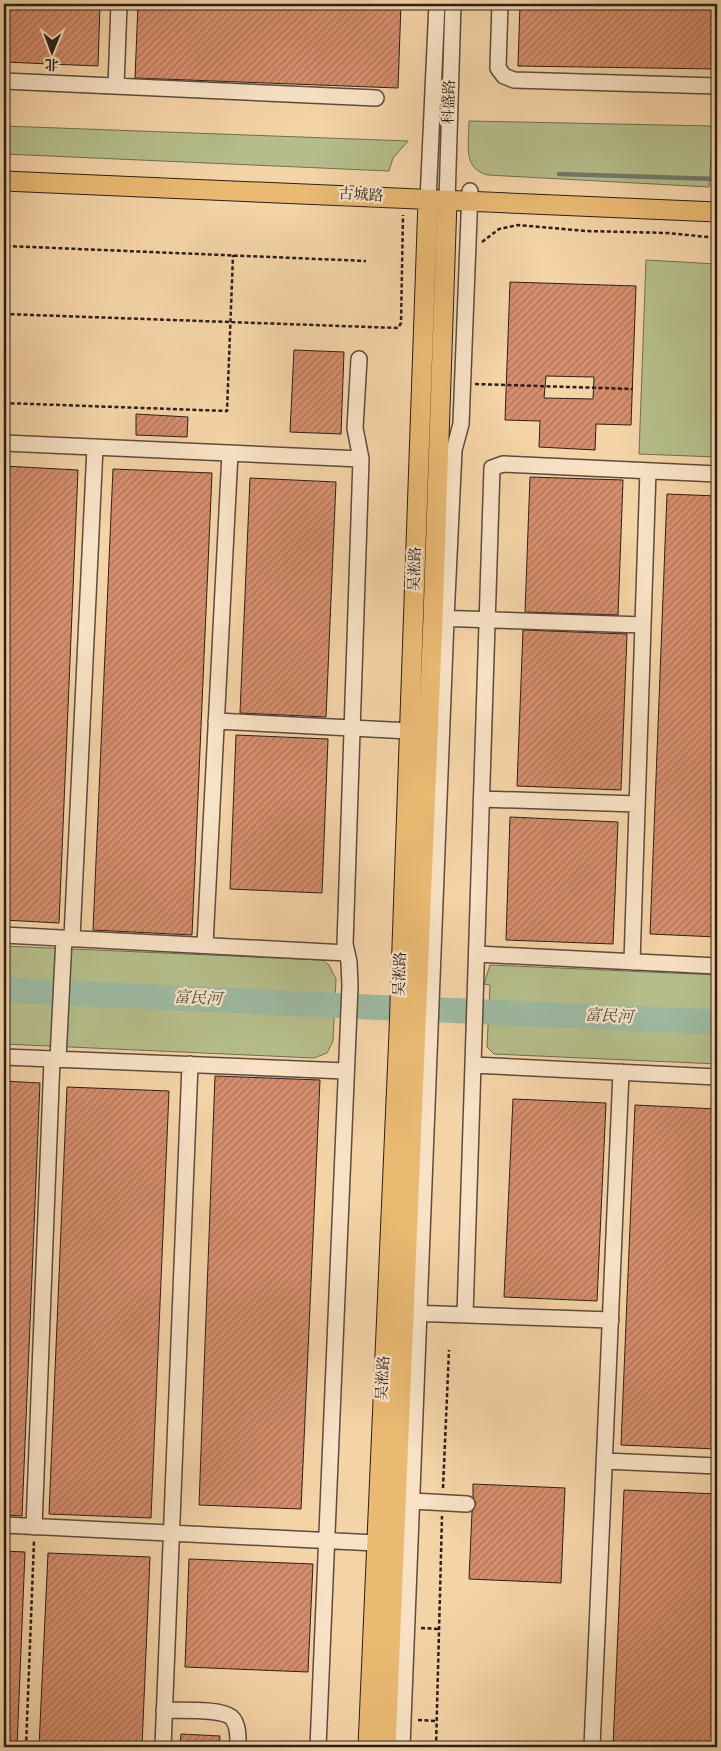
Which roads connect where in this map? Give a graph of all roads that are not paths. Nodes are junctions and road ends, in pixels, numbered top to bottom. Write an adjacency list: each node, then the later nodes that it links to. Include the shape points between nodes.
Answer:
1 (119, 4): 6 (street)
2 (437, 4): 11 (street, 科盛路)
3 (453, 4): 11 (street, 科盛路)
4 (500, 4): 7 (street, via 498,68 504,76 514,80)
5 (4, 81): 6 (street)
6 (116, 86): 8 (street)
7 (717, 86)
8 (376, 98)
9 (4, 172): 11 (main road, 古城路)
10 (4, 181): 11 (main road, 古城路, via 404,198)
11 (438, 195): 12 (main road, 古城路); 22 (main road, 吴淞路); 23 (main road, 吴淞路)
12 (470, 196): 13 (main road, 古城路); 14 (main road, 古城路); 23 (street, via 461,424 454,450)
13 (717, 201)
14 (717, 212)
15 (359, 359): 19 (street, via 355,428)
16 (4, 443): 17 (street)
17 (95, 447): 18 (street); 32 (street)
18 (230, 453): 19 (street); 26 (street)
19 (361, 459): 27 (street)
20 (648, 471): 21 (street); 24 (street, via 503,464 492,468); 25 (street)
21 (717, 474)
22 (414, 617): 23 (street); 28 (main road, 吴淞路)
23 (439, 618): 24 (street); 45 (main road, 吴淞路)
24 (487, 620): 25 (street); 29 (street)
25 (643, 625): 30 (street)
26 (216, 721): 27 (street); 33 (street)
27 (352, 728): 28 (street); 34 (street)
28 (410, 731): 45 (main road, 吴淞路)
29 (482, 798): 30 (street); 35 (street)
30 (637, 804): 36 (street)
31 (4, 935): 32 (street)
32 (68, 938): 33 (street); 39 (street)
33 (205, 944): 34 (street)
34 (347, 953): 42 (street, via 350,986)
35 (477, 954): 36 (street); 41 (street)
36 (632, 962): 37 (street)
37 (717, 966)
38 (4, 1057): 39 (street)
39 (55, 1059): 40 (street); 53 (street)
40 (190, 1064): 42 (street); 54 (street)
41 (473, 1065): 43 (street); 46 (street)
42 (346, 1071): 55 (street)
43 (621, 1072): 44 (street); 47 (street)
44 (717, 1077)
45 (403, 1313): 46 (street); 50 (street); 56 (main road, 吴淞路); 62 (main road, 吴淞路)
46 (465, 1315): 47 (street)
47 (611, 1320): 48 (street)
48 (605, 1461): 49 (street); 64 (street)
49 (717, 1466)
50 (412, 1501): 51 (street); 63 (street)
51 (467, 1504)
52 (4, 1525): 53 (street)
53 (34, 1527): 54 (street)
54 (172, 1533): 55 (street); 57 (street)
55 (327, 1540): 56 (street); 60 (street)
56 (376, 1543): 61 (main road, 吴淞路)
57 (164, 1710): 58 (street); 59 (street, via 220,1712 236,1725)
58 (163, 1747)
59 (238, 1747)
60 (318, 1747)
61 (368, 1747)
62 (386, 1747)
63 (402, 1747)
64 (592, 1747)

